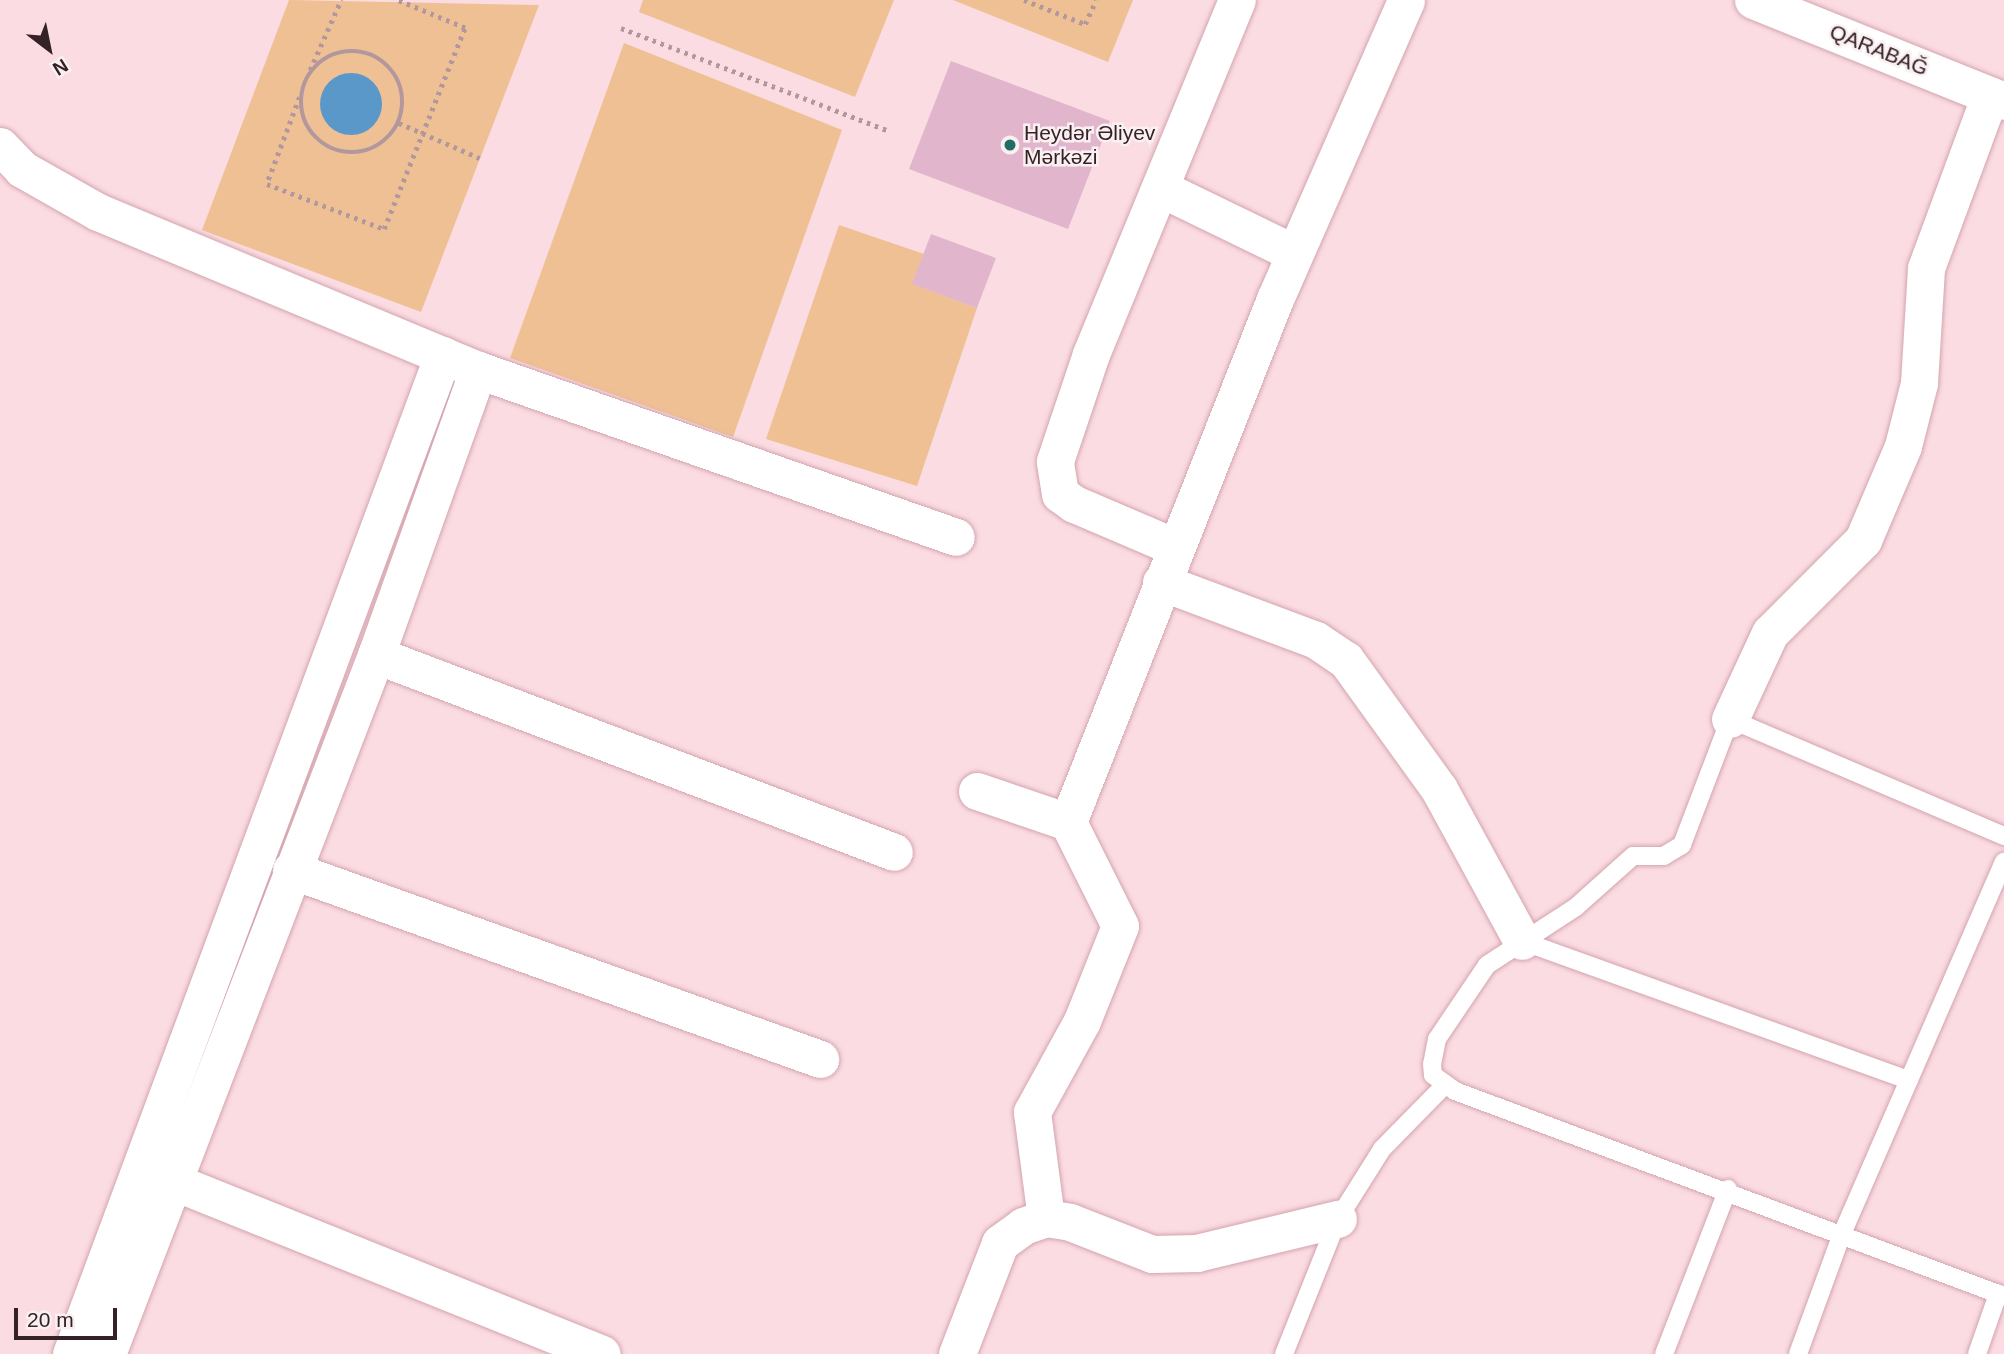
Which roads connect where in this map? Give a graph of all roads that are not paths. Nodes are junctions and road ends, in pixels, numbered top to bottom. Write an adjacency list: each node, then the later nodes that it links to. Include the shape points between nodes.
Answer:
1 (1237, 0): 7 (street)
2 (1406, 0): 8 (street)
3 (1753, 0): 4 (street, QARABAĞ)
4 (1810, 10): 5 (street, QARABAĞ)
5 (1997, 98): 15 (street, via 1926,268 1919,383 1903,446 1863,540 1770,633)
6 (0, 146): 9 (street, via 22,169 98,212)
7 (1160, 188): 8 (street); 12 (street, via 1091,354 1055,461 1055,481 1074,505)
8 (1294, 253): 12 (street)
9 (443, 355): 10 (street); 32 (street)
10 (478, 370): 11 (street); 14 (street)
11 (956, 537)
12 (1175, 547): 13 (street)
13 (1161, 582): 17 (street); 22 (street, via 1316,640 1346,660 1439,789)
14 (376, 655): 19 (street); 21 (street)
15 (1730, 719): 18 (lane); 22 (lane, via 1682,845 1664,856 1633,856 1576,907)
16 (977, 791): 17 (street)
17 (1068, 822): 28 (street, via 1120,926 1082,1021 1032,1112)
18 (2004, 836)
19 (894, 852)
20 (2004, 862): 24 (lane)
21 (291, 870): 23 (street); 26 (street)
22 (1522, 941): 24 (lane); 25 (lane, via 1487,965 1437,1039 1432,1064)
23 (820, 1059)
24 (1909, 1080): 30 (lane)
25 (1444, 1086): 27 (lane); 29 (lane, via 1382,1149)
26 (172, 1181): 33 (street); 34 (street)
27 (1728, 1189): 30 (lane); 37 (lane)
28 (1046, 1218): 29 (street, via 1152,1254 1197,1252); 35 (street, via 1000,1243)
29 (1338, 1219): 36 (lane)
30 (1842, 1234): 31 (lane); 38 (lane)
31 (2001, 1295): 39 (lane)
32 (71, 1354)
33 (107, 1354)
34 (602, 1354)
35 (957, 1354)
36 (1284, 1354)
37 (1664, 1354)
38 (1798, 1354)
39 (1977, 1354)

